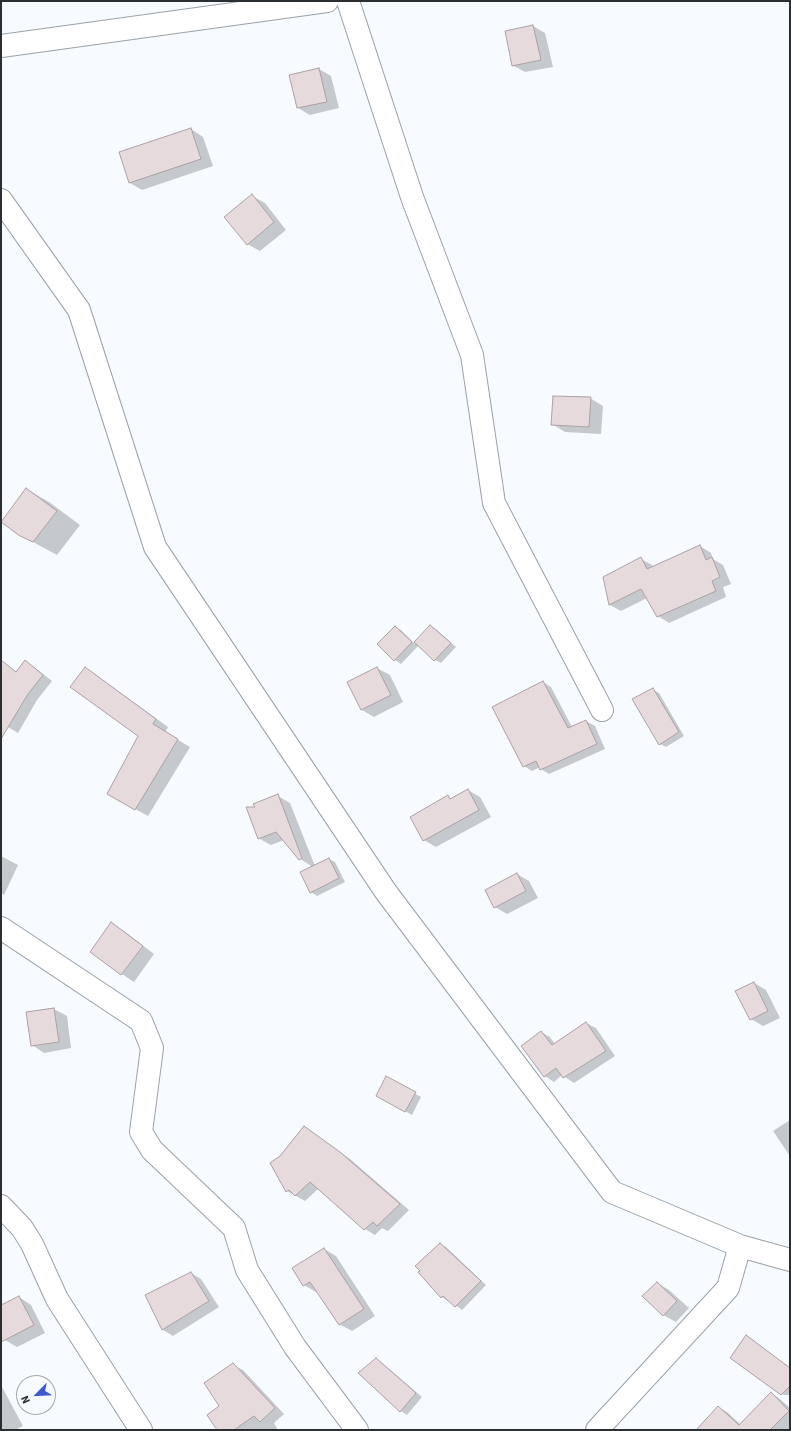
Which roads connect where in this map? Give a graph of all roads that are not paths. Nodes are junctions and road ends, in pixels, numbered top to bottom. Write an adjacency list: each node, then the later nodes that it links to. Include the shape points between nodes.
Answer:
1 (327, 1): 3 (street)
2 (348, 1): 5 (street, via 412,197 472,355 494,503)
3 (1, 46)
4 (1, 200): 8 (street, via 79,310 155,547 386,892 612,1192)
5 (602, 710)
6 (1, 928): 11 (street, via 140,1021 152,1048 141,1132 152,1150 234,1228 247,1270 295,1347)
7 (1, 1206): 10 (street, via 22,1228 57,1299)
8 (740, 1246): 9 (street); 12 (street, via 728,1288)
9 (790, 1260)
10 (141, 1430)
11 (357, 1430)
12 (597, 1430)

